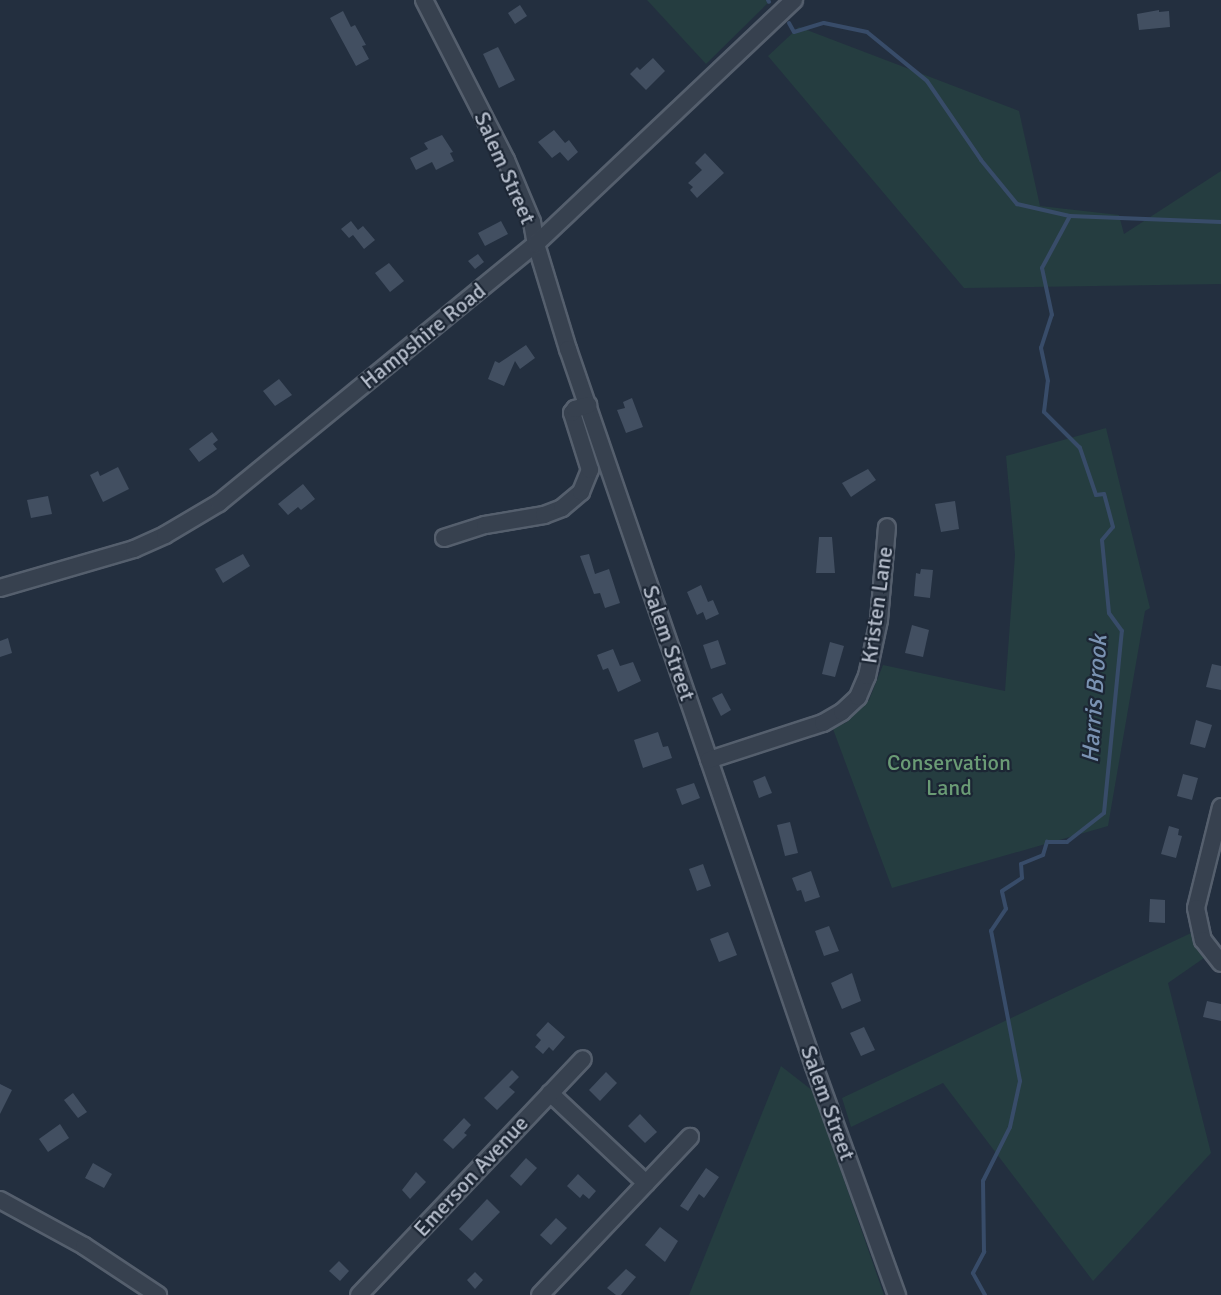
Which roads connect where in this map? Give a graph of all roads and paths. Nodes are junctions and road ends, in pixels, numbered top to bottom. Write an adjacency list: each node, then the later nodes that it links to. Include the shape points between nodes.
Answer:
1 (424, 0): 3 (street, Salem Street, via 506,160 532,222)
2 (794, 0): 3 (street, Hampshire Road)
3 (536, 244): 4 (street, Salem Street); 9 (street, Hampshire Road, via 228,496 193,520 134,549)
4 (588, 405): 5 (street, via 572,413); 6 (street, Salem Street)
5 (585, 454): 6 (street); 8 (street, via 590,470 581,492 562,508)
6 (605, 455): 10 (street, Salem Street)
7 (887, 527): 10 (street, Kristen Lane, via 879,620 867,676 858,697 823,723)
8 (444, 538)
9 (0, 588)
10 (709, 760): 21 (street, Salem Street)
11 (1221, 807): 12 (street, via 1196,908 1203,940)
12 (1221, 963)
13 (583, 1059): 14 (street, Emerson Avenue)
14 (550, 1093): 16 (street); 19 (street, Emerson Avenue)
15 (690, 1137): 16 (street)
16 (646, 1184): 20 (street)
17 (0, 1200): 18 (street, via 84,1246)
18 (158, 1295)
19 (359, 1295)
20 (540, 1295)
21 (897, 1295)

